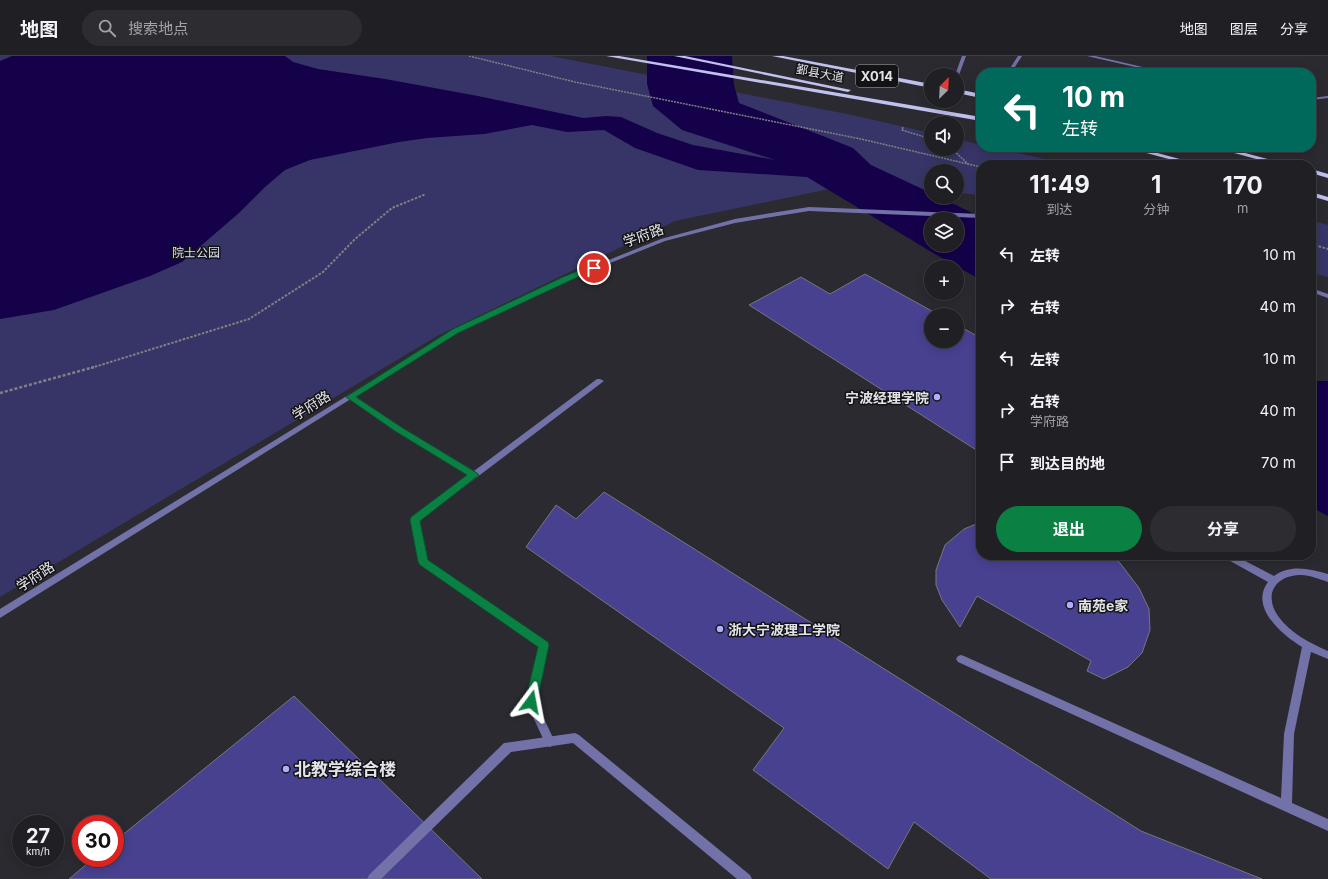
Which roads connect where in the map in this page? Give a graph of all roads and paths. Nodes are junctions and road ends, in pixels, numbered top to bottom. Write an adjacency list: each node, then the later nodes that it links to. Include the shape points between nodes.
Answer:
1 (469, 56): 25 (path, via 629,93 861,139)
2 (609, 56): 18 (main road)
3 (677, 56): 19 (main road, 鄞县大道)
4 (775, 56): 9 (main road, 鄞县大道 / X014)
5 (781, 56): 9 (main road)
6 (964, 56): 10 (street)
7 (1020, 56): 11 (street)
8 (1089, 56): 12 (street)
9 (822, 65): 13 (main road, 鄞县大道 / X014)
10 (960, 68)
11 (1012, 68)
12 (1144, 68)
13 (924, 85)
14 (964, 92): 15 (main road)
15 (976, 95)
16 (1328, 97): 17 (street)
17 (1316, 98)
18 (976, 117)
19 (976, 117)
20 (1147, 152): 23 (main road)
21 (1235, 152): 24 (main road)
22 (959, 156): 25 (path)
23 (1179, 160)
24 (1266, 160)
25 (968, 164): 26 (path)
26 (976, 166)
27 (1316, 172): 28 (main road)
28 (1328, 176)
29 (426, 194): 38 (path, via 392,208 355,238 323,272 249,319 115,361)
30 (1316, 195): 31 (main road)
31 (1328, 199)
32 (976, 216): 39 (street, 学府路, via 809,209 735,221 663,240 566,279 456,331)
33 (1316, 245): 34 (path)
34 (1328, 249)
35 (1316, 292): 36 (street)
36 (1328, 296)
37 (600, 380): 40 (street)
38 (0, 393)
39 (350, 397): 40 (street); 44 (street, 学府路)
40 (474, 475): 48 (street, via 415,520 423,562 544,645 531,702)
41 (1235, 560): 43 (street)
42 (1328, 578): 43 (street, via 1299,572 1285,574)
43 (1273, 580): 45 (street, via 1267,590 1268,603 1275,618 1288,633)
44 (0, 614)
45 (1307, 646): 46 (street); 49 (street, via 1289,734)
46 (1328, 655)
47 (961, 659): 49 (street)
48 (550, 742): 51 (street, via 508,747); 52 (street, via 575,738)
49 (1286, 806): 50 (street)
50 (1328, 825)
51 (373, 879)
52 (746, 879)

